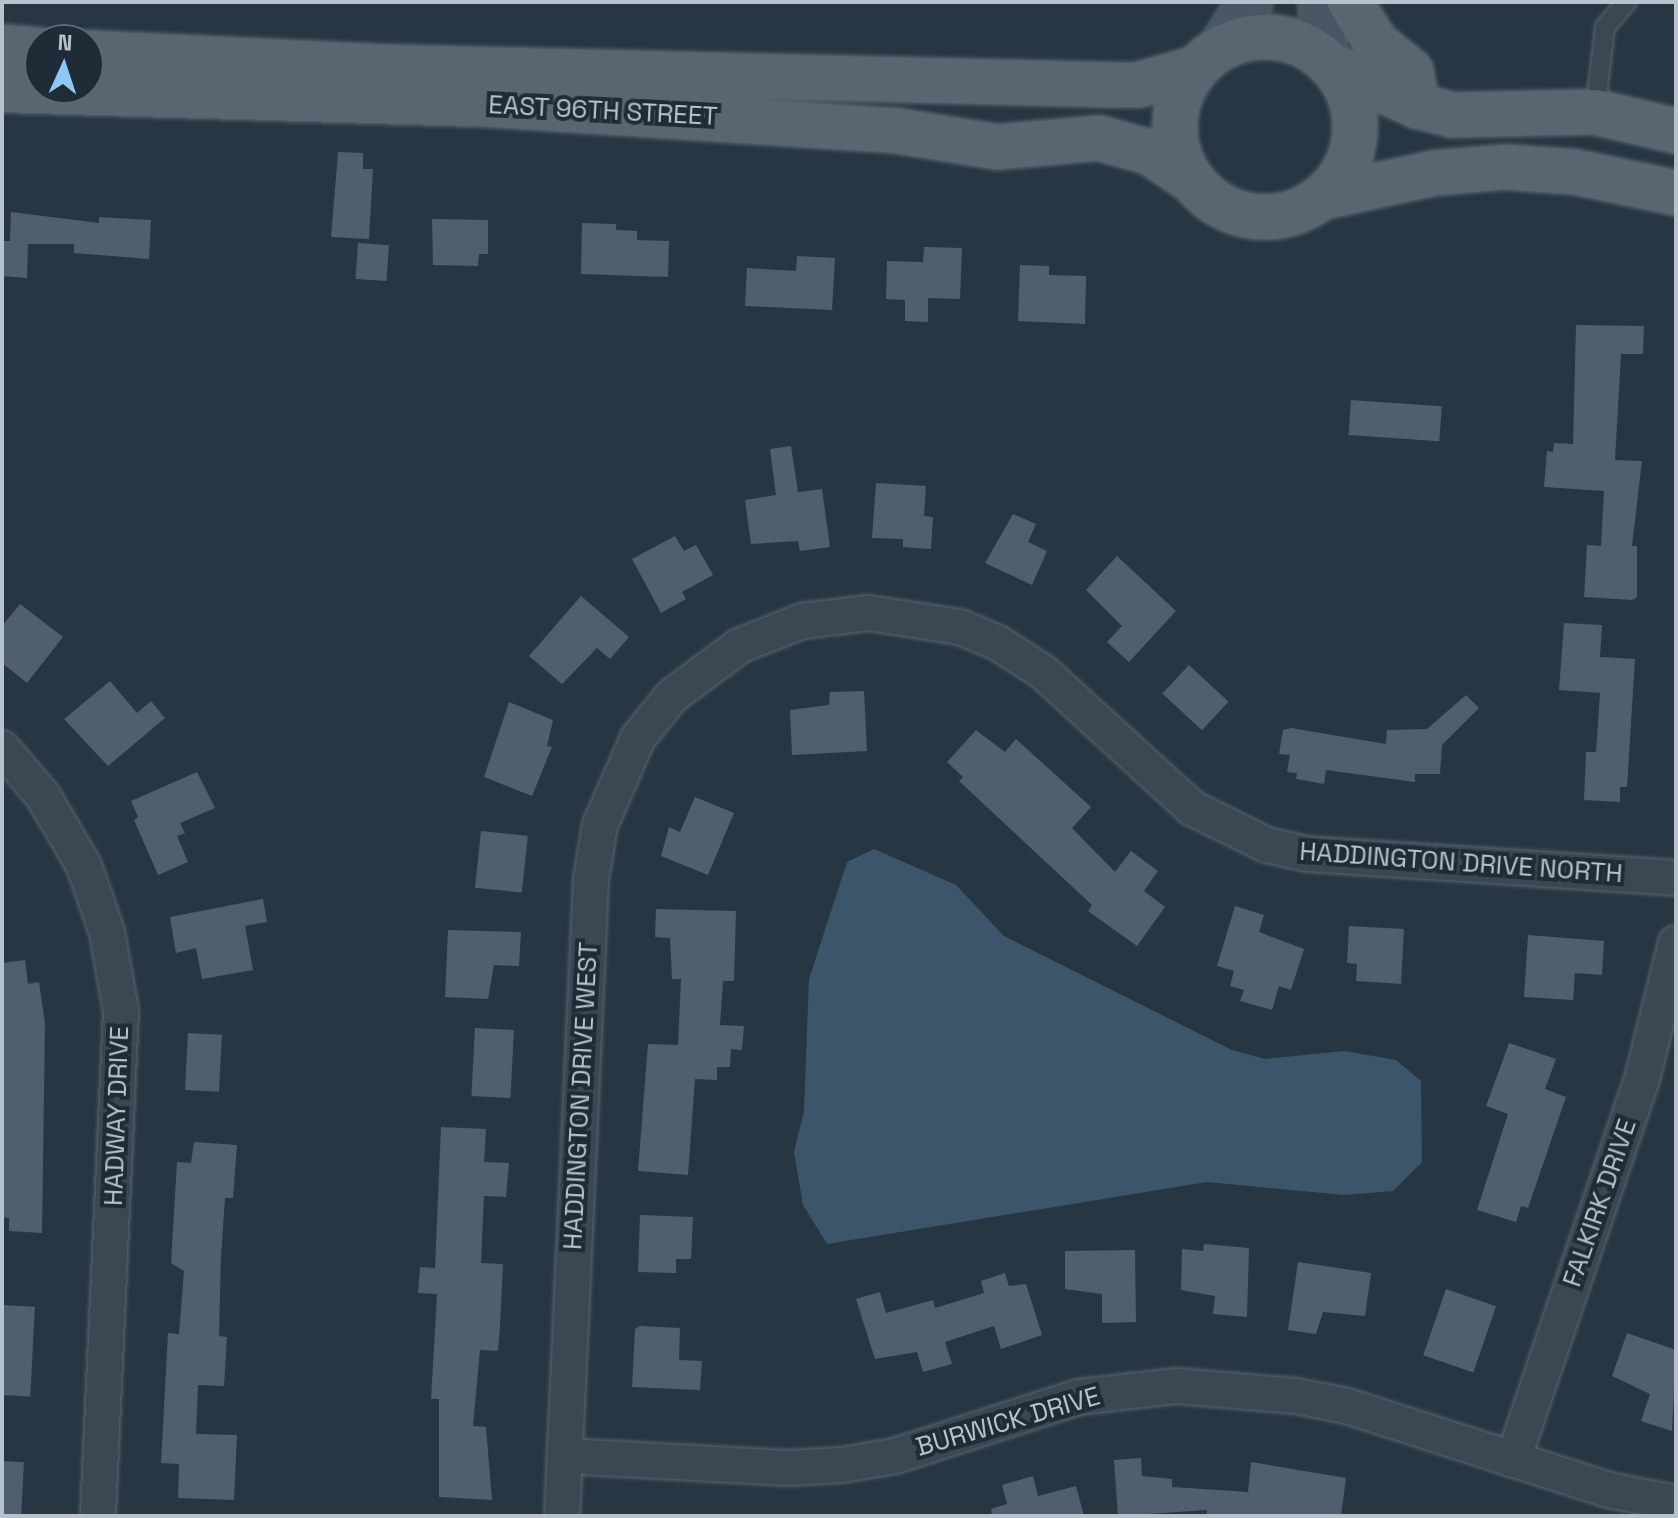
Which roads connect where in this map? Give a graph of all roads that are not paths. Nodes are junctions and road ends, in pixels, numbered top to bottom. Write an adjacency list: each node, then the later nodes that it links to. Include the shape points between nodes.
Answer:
1 (1250, 2): 8 (street)
2 (1321, 2): 9 (street)
3 (1350, 2): 11 (main road, via 1377,44 1411,71)
4 (1627, 2): 12 (lane, via 1605,27)
5 (2, 47): 6 (main road)
6 (24, 49)
7 (104, 54): 8 (main road, EAST 96TH STREET, via 383,67 1138,85)
8 (1209, 58): 9 (main road, via 1249,38 1279,38); 14 (main road, via 1181,93 1175,123 1178,153)
9 (1328, 62): 11 (main road); 16 (main road, via 1348,91 1356,119 1353,148 1342,175)
10 (2, 90): 14 (main road, EAST 96TH STREET, via 482,104 898,131 997,147 1099,138 1149,152)
11 (1417, 106): 12 (main road, via 1481,117)
12 (1595, 112): 13 (main road)
13 (1676, 131)
14 (1191, 180): 16 (main road, via 1212,201 1239,214 1268,218 1297,212)
15 (1676, 193): 16 (main road, via 1575,172 1505,167 1434,173)
16 (1323, 197)
17 (672, 696): 19 (street, HADDINGTON DRIVE NORTH, via 739,646 789,625 868,613 908,615 960,627 1021,657 1192,808 1267,845 1307,854); 21 (street, HADDINGTON DRIVE WEST, via 618,774 594,853)
18 (2, 748): 24 (street, HADWAY DRIVE, via 43,796 84,866 103,918 119,998 121,1053)
19 (1676, 878)
20 (1676, 943): 22 (street, FALKIRK DRIVE, via 1642,1079)
21 (565, 1456): 22 (street, BURWICK DRIVE, via 788,1468 842,1465 907,1452 1079,1397 1177,1386 1347,1406); 25 (street, HADDINGTON DRIVE WEST)
22 (1513, 1460): 23 (street, BURWICK DRIVE, via 1608,1490)
23 (1676, 1503)
24 (98, 1516)
25 (562, 1516)

